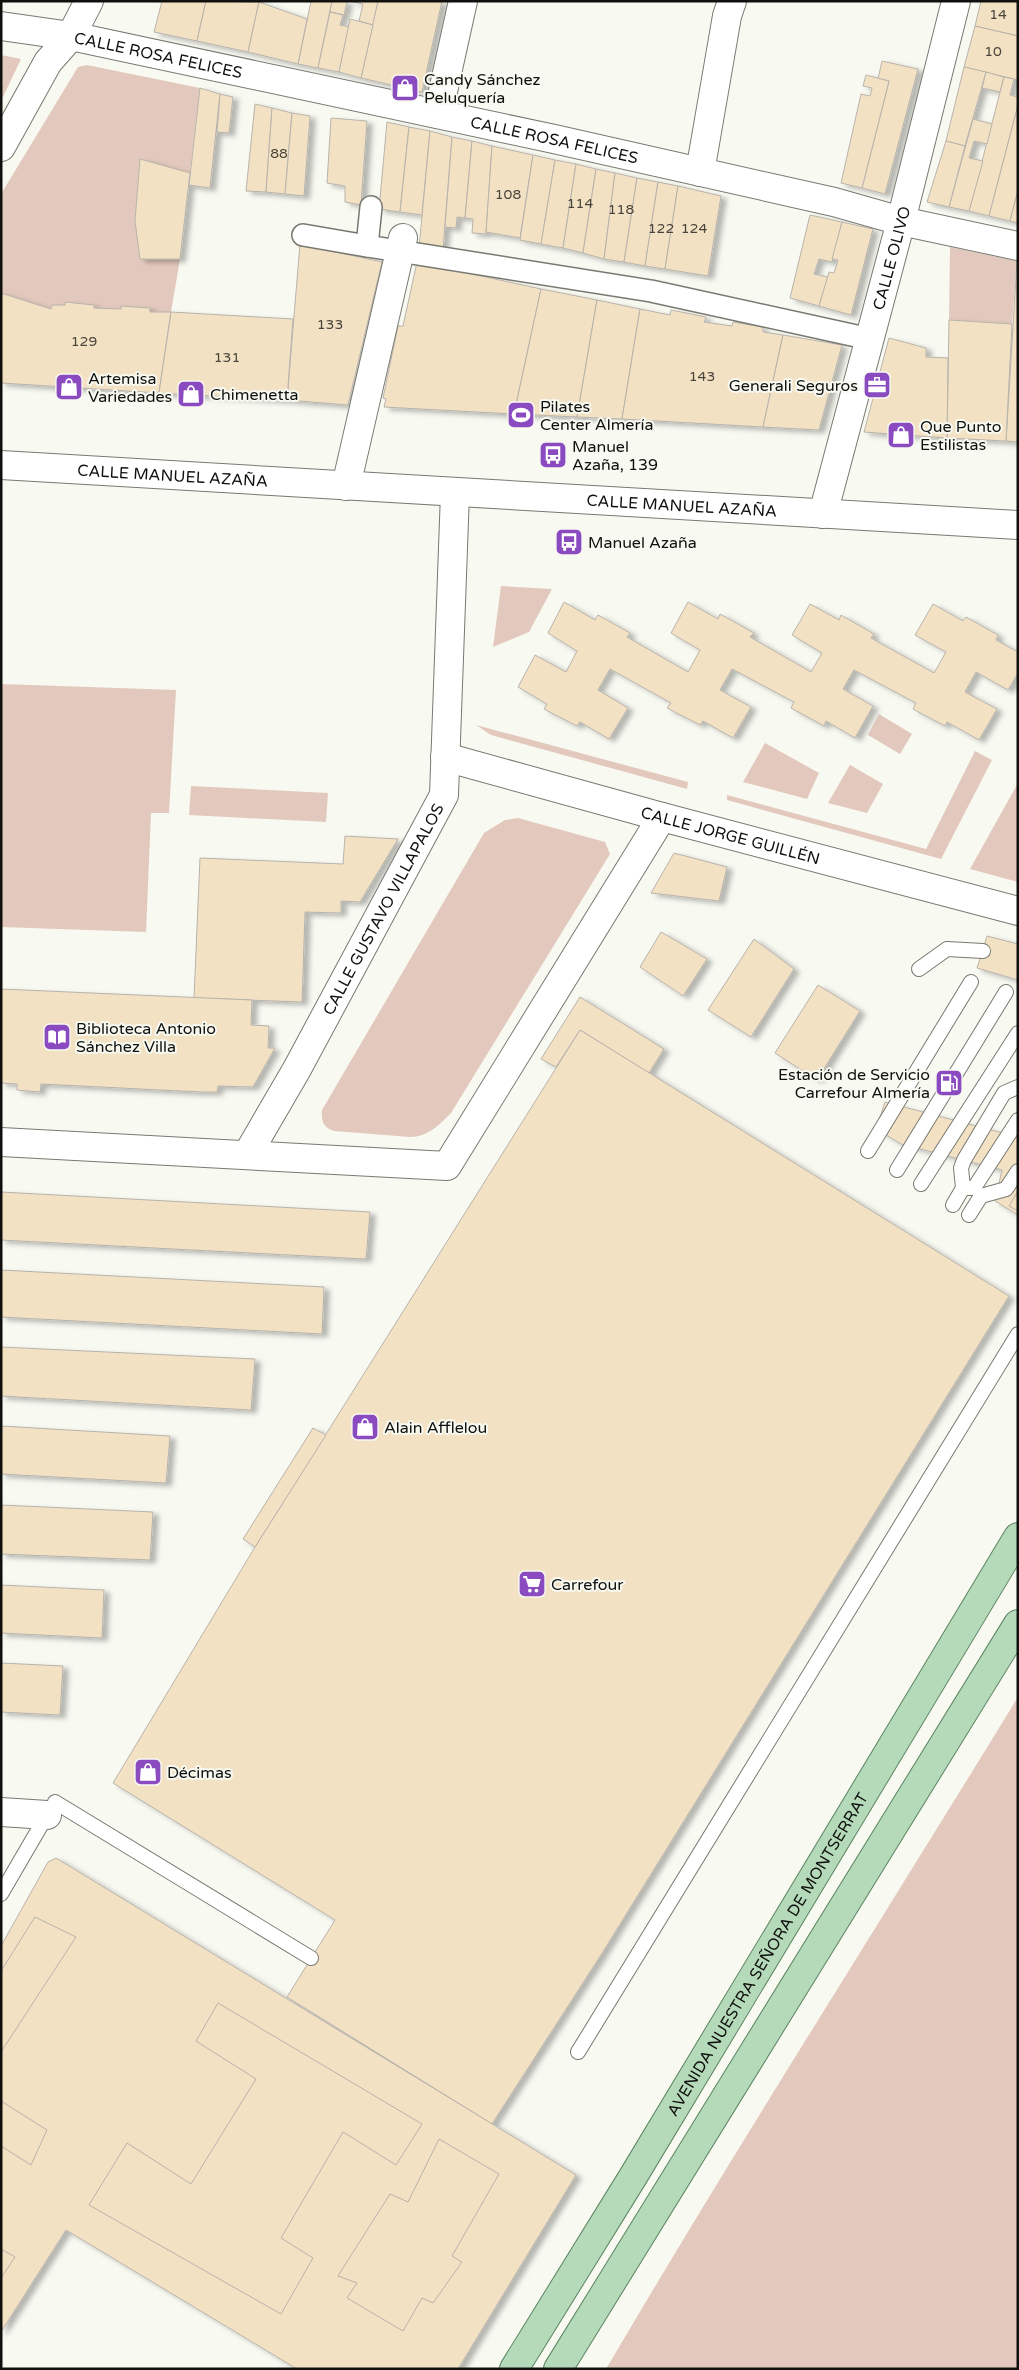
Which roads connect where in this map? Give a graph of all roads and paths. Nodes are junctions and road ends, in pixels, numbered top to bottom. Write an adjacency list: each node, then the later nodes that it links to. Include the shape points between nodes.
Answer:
1 (90, 1): 6 (street)
2 (463, 1): 7 (street)
3 (732, 1): 9 (street)
4 (956, 1): 11 (street, CALLE OLIVO)
5 (1, 26): 6 (street, CALLE ROSA FELICES)
6 (71, 36): 7 (street, CALLE ROSA FELICES); 8 (street, via 48,62)
7 (438, 114): 9 (street, CALLE ROSA FELICES)
8 (1, 147)
9 (700, 172): 11 (street, CALLE ROSA FELICES, via 834,202)
10 (371, 207): 14 (street)
11 (901, 221): 15 (street, CALLE ROSA FELICES); 16 (street, CALLE OLIVO)
12 (303, 236): 14 (street)
13 (402, 245): 14 (street); 16 (street, via 651,291); 18 (street)
14 (367, 246)
15 (1018, 246)
16 (870, 339): 20 (street, CALLE OLIVO)
17 (1, 465): 18 (street, CALLE MANUEL AZAÑA)
18 (346, 486): 19 (street, CALLE MANUEL AZAÑA)
19 (455, 492): 20 (street, CALLE MANUEL AZAÑA); 22 (street, CALLE GUSTAVO VILLAPALOS)
20 (823, 514): 21 (street, CALLE MANUEL AZAÑA)
21 (1018, 525)
22 (445, 757): 23 (street, CALLE JORGE GUILLÉN); 34 (street, CALLE GUSTAVO VILLAPALOS, via 444,795)
23 (662, 817): 24 (street, CALLE JORGE GUILLÉN); 34 (street, via 447,1166)
24 (1018, 911)
25 (982, 951): 26 (lane, via 947,949)
26 (919, 969)
27 (971, 982): 33 (lane)
28 (1006, 992): 35 (lane)
29 (1018, 1033): 37 (lane)
30 (1018, 1087): 38 (lane, via 1004,1093 964,1160 961,1168)
31 (1018, 1120): 38 (lane)
32 (1, 1142): 34 (street)
33 (868, 1151)
34 (247, 1156)
35 (897, 1170)
36 (1018, 1171): 38 (lane, via 1006,1189)
37 (921, 1184)
38 (972, 1191): 39 (lane); 40 (lane)
39 (953, 1204)
40 (969, 1214)
41 (1018, 1334): 48 (lane)
42 (1018, 1537): 49 (main road, AVENIDA NUESTRA SEÑORA DE MONTSERRAT)
43 (1018, 1624): 50 (main road)
44 (51, 1808): 45 (street); 46 (lane); 47 (lane)
45 (1, 1812)
46 (1, 1894)
47 (310, 1958)
48 (578, 2052)
49 (514, 2369)
50 (558, 2369)

